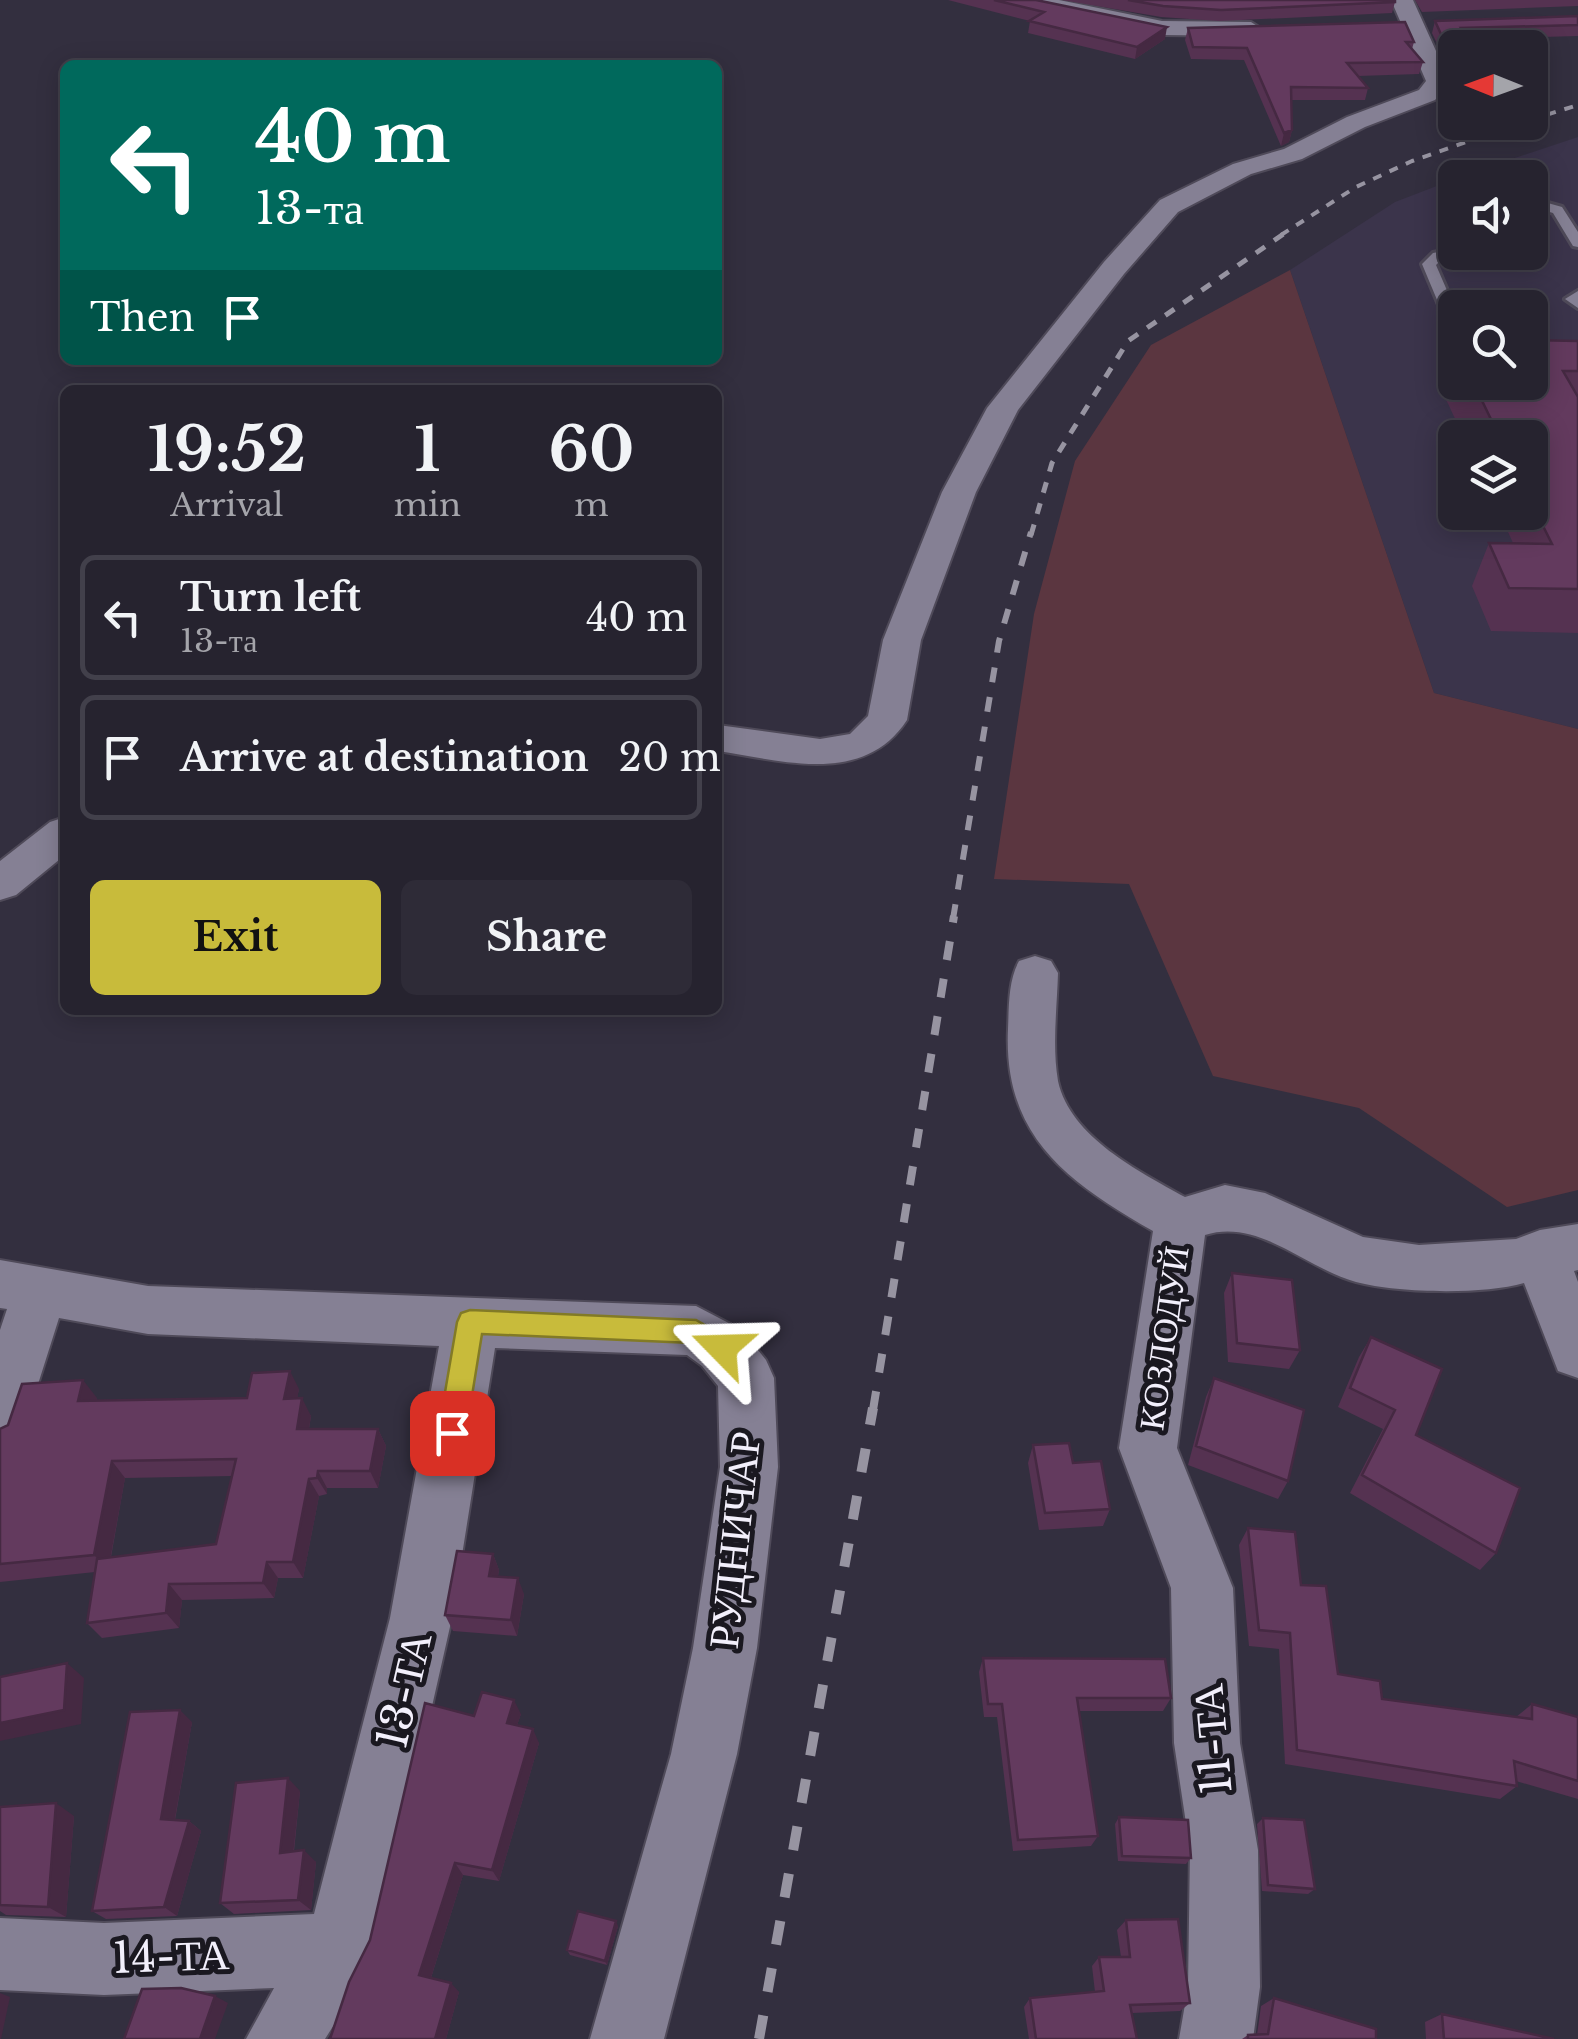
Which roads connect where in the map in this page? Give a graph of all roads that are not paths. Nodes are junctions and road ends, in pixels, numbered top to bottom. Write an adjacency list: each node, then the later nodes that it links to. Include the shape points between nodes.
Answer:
1 (1028, 0): 3 (street, via 1162,28)
2 (1410, 18): 10 (street, via 1438,82 1426,95 1293,154 1242,169 1170,206 1003,408 959,492 902,640 886,720 864,743 845,750)
3 (1268, 28)
4 (1548, 207): 5 (lane, via 1558,210)
5 (1578, 243)
6 (1438, 256): 7 (lane, via 1429,264)
7 (1440, 290)
8 (1578, 295): 9 (lane, via 1572,299)
9 (1578, 304)
10 (722, 739)
11 (60, 836): 12 (street)
12 (0, 884)
13 (1035, 973): 14 (street, via 1034,1084 1055,1129 1126,1190)
14 (1181, 1221): 15 (street, КОЗЛОДУЙ, via 1226,1207 1265,1215 1357,1259 1419,1268 1519,1262); 20 (street, КОЗЛОДУЙ)
15 (1559, 1250): 18 (street)
16 (20, 1287): 17 (street, РУДНИЧАР, via 148,1310); 19 (street)
17 (470, 1322): 21 (street, 13-ТА, via 421,1618); 24 (street, РУДНИЧАР, via 696,1332 722,1348 746,1378 749,1467 725,1648 704,1754)
18 (1578, 1353)
19 (0, 1422)
20 (1148, 1448): 25 (street, 11-ТА, via 1202,1588 1207,1742 1224,1850 1224,1987)
21 (342, 1949): 22 (street, 14-ТА, via 104,1959); 23 (street, 13-ТА)
22 (0, 1954)
23 (284, 2039)
24 (627, 2039)
25 (1216, 2039)

